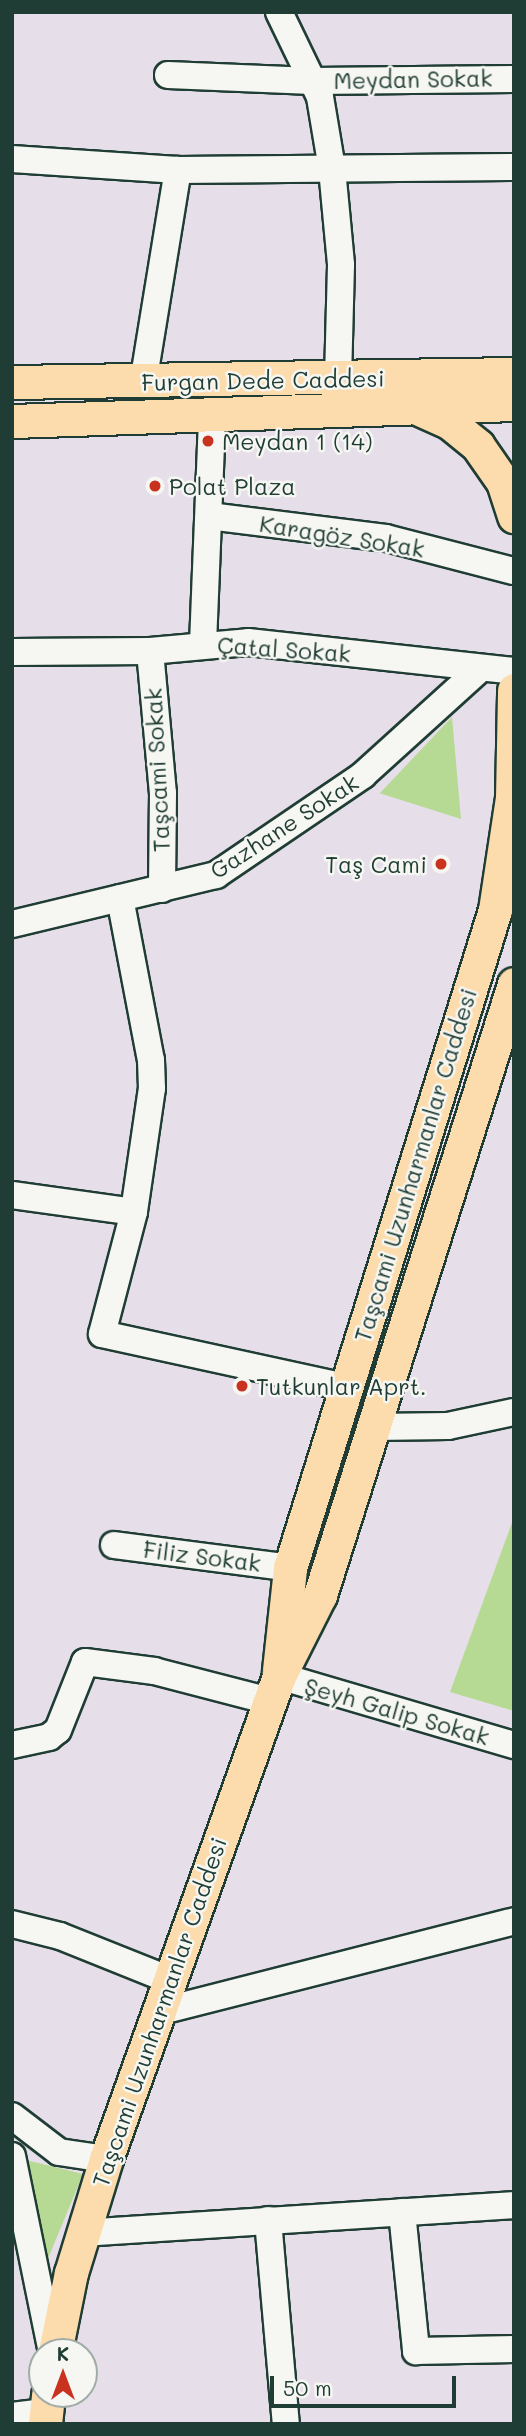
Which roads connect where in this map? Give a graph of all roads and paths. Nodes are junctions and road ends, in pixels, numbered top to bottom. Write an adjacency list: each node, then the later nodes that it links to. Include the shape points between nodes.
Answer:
1 (279, 12): 4 (street)
2 (168, 75): 4 (street, Meydan Sokak)
3 (514, 79): 4 (street, Meydan Sokak)
4 (313, 81): 7 (street)
5 (12, 159): 8 (street)
6 (514, 167): 7 (street)
7 (332, 169): 8 (street); 10 (street, via 341,265)
8 (178, 170): 12 (street)
9 (514, 374): 10 (main road, Furgan Dede Caddesi)
10 (338, 378): 12 (main road, Furgan Dede Caddesi)
11 (12, 382): 12 (main road, Furgan Dede Caddesi)
12 (143, 383)
13 (514, 404): 14 (main road, Furgan Dede Caddesi)
14 (411, 406): 15 (main road, Furgan Dede Caddesi); 18 (main road, via 450,423 478,446 503,482)
15 (212, 415): 16 (main road, Furgan Dede Caddesi); 17 (street)
16 (12, 421)
17 (209, 516): 19 (street, Karagöz Sokak, via 386,538); 20 (street)
18 (514, 516)
19 (514, 571)
20 (203, 644): 21 (street, Çatal Sokak); 23 (street, Çatal Sokak, via 292,645)
21 (150, 651): 22 (street, Çatal Sokak); 26 (street, Taşcami Sokak, via 163,793)
22 (12, 652)
23 (480, 669): 24 (street, Çatal Sokak); 26 (street, Gazhane Sokak, via 337,795 216,875)
24 (514, 671)
25 (514, 690): 32 (main road, Taşcami Uzunharmanlar Caddesi, via 512,798 495,910)
26 (162, 889): 27 (street, Gazhane Sokak)
27 (120, 898): 28 (street, Gazhane Sokak); 31 (street, via 151,1060 149,1135)
28 (12, 923)
29 (514, 984): 34 (main road, Taşcami Uzunharmanlar Caddesi)
30 (12, 1195): 31 (street)
31 (134, 1212): 32 (street, via 102,1334)
32 (346, 1388): 36 (main road, Taşcami Uzunharmanlar Caddesi)
33 (514, 1412): 34 (street, via 449,1426)
34 (374, 1427): 37 (main road, Taşcami Uzunharmanlar Caddesi, via 320,1595)
35 (114, 1545): 36 (street, Filiz Sokak)
36 (290, 1568): 37 (main road, Taşcami Uzunharmanlar Caddesi)
37 (275, 1688): 38 (street, Şeyh Galip Sokak, via 85,1662 58,1730 49,1737); 39 (street, Şeyh Galip Sokak); 42 (main road, Taşcami Uzunharmanlar Caddesi)
38 (12, 1745)
39 (514, 1745)
40 (514, 1921): 43 (street)
41 (12, 1924): 42 (street, via 60,1936)
42 (170, 1980): 43 (main road, Taşcami Uzunharmanlar Caddesi)
43 (158, 2012): 46 (main road, Taşcami Uzunharmanlar Caddesi)
44 (12, 2116): 46 (street, via 59,2152)
45 (12, 2156): 51 (street)
46 (106, 2159): 50 (main road, Taşcami Uzunharmanlar Caddesi)
47 (514, 2205): 48 (street)
48 (402, 2212): 49 (street); 53 (street, via 416,2351)
49 (268, 2220): 50 (street); 56 (street)
50 (83, 2233): 52 (main road, Taşcami Uzunharmanlar Caddesi)
51 (51, 2338)
52 (57, 2338)
53 (514, 2348)
54 (46, 2410): 55 (street)
55 (12, 2416)
56 (286, 2424)

